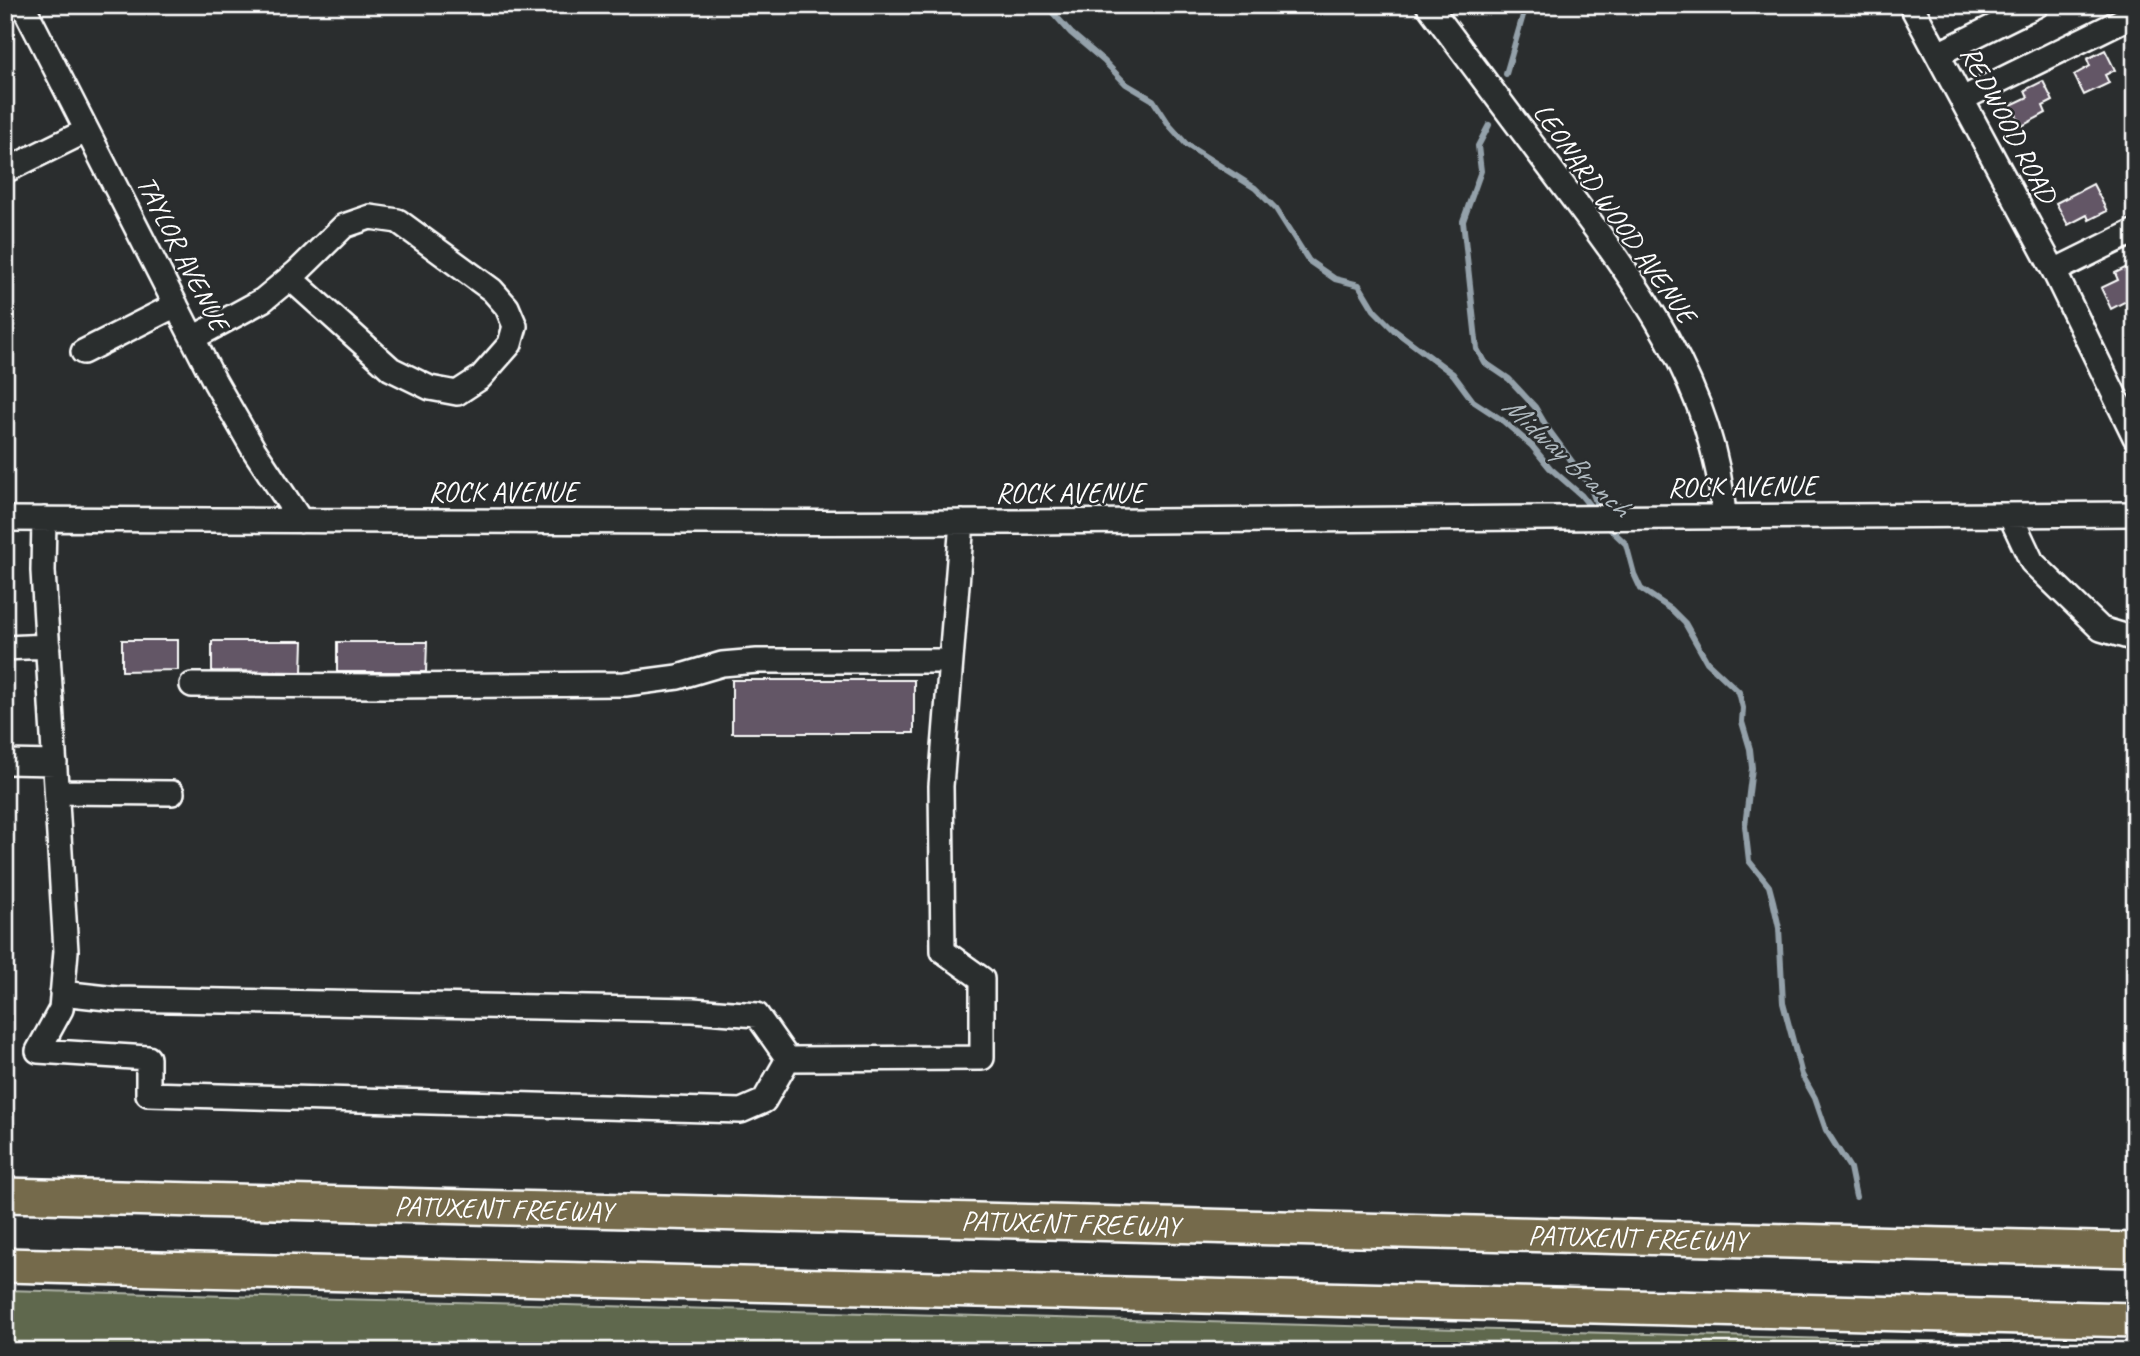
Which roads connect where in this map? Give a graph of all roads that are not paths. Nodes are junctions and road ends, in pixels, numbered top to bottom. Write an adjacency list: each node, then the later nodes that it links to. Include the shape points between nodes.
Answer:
1 (23, 5): 8 (street, TAYLOR AVENUE)
2 (1428, 5): 18 (street, LEONARD WOOD AVENUE, via 1612,251 1656,318 1704,417 1721,481)
3 (1911, 5): 6 (street, REDWOOD ROAD)
4 (2037, 5): 6 (street)
5 (2135, 13): 7 (street)
6 (1938, 54): 7 (street, REDWOOD ROAD)
7 (1962, 99): 11 (street, REDWOOD ROAD)
8 (86, 131): 9 (street); 13 (street, TAYLOR AVENUE)
9 (5, 171)
10 (2135, 231): 11 (street)
11 (2054, 271): 16 (street, REDWOOD ROAD)
12 (290, 278): 12 (street, via 344,226 370,217 398,221 492,290 515,326 510,344 480,378 457,393 430,388 391,369); 14 (street, via 263,300)
13 (176, 305): 14 (street, TAYLOR AVENUE); 15 (street)
14 (193, 338): 22 (street, TAYLOR AVENUE, via 254,450)
15 (83, 352)
16 (2135, 437)
17 (2135, 514): 19 (street, ROCK AVENUE)
18 (1724, 515): 19 (street, ROCK AVENUE); 23 (street, ROCK AVENUE)
19 (2010, 515): 24 (street, via 2032,562 2101,629)
20 (5, 519): 21 (street, ROCK AVENUE)
21 (44, 519): 22 (street, ROCK AVENUE); 25 (street)
22 (302, 521): 23 (street, ROCK AVENUE)
23 (962, 522): 27 (street)
24 (2135, 639)
25 (48, 646): 26 (street); 30 (street)
26 (5, 648)
27 (950, 662): 28 (street, via 757,661 625,684); 34 (street, via 941,786 943,951 982,979 982,1058)
28 (192, 685)
29 (5, 762): 30 (street)
30 (55, 763): 31 (street)
31 (57, 792): 32 (street); 33 (street, via 66,951)
32 (172, 793)
33 (62, 993): 34 (street, via 116,999 706,1011 757,1016); 34 (street, via 61,1009 38,1051 148,1058 148,1094 741,1111 764,1101)
34 (788, 1059)
35 (5, 1195): 36 (highway, PATUXENT FREEWAY)
36 (2135, 1250)
37 (5, 1265): 38 (highway)
38 (2135, 1320)

